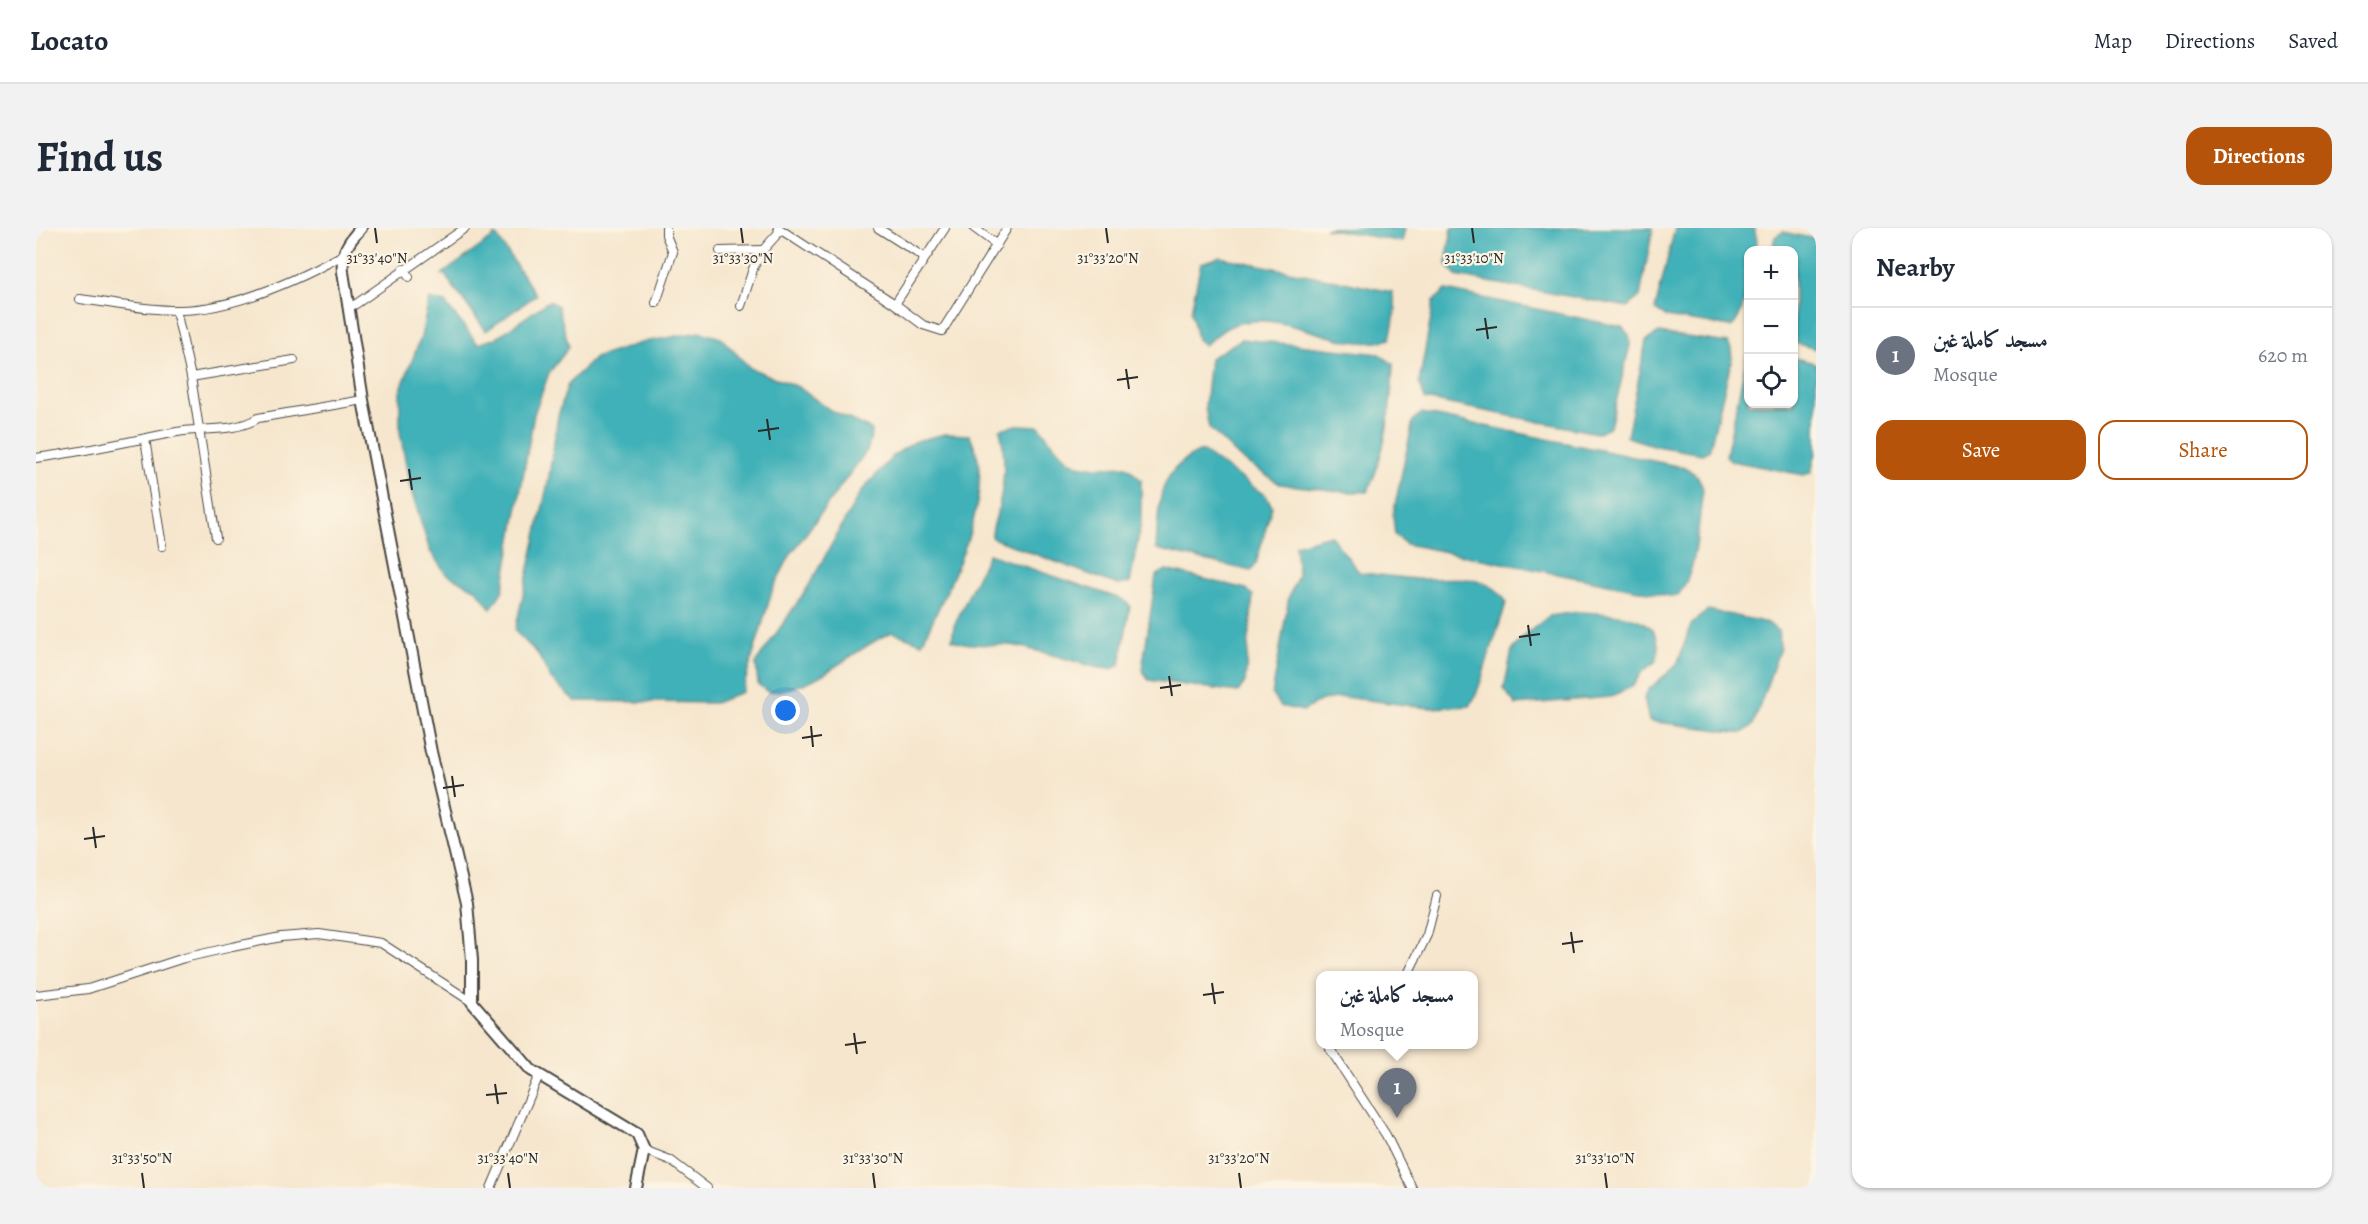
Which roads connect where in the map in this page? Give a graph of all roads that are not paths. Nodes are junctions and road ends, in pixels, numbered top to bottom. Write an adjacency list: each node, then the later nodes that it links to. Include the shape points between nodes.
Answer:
1 (361, 228): 12 (street, via 346,245)
2 (465, 228): 14 (street)
3 (666, 228): 17 (street, via 673,252)
4 (878, 228): 13 (street)
5 (945, 228): 13 (street)
6 (974, 228): 9 (street)
7 (1007, 228): 9 (street)
8 (779, 229): 10 (street); 18 (street)
9 (997, 245): 18 (street, via 942,331 923,325)
10 (763, 250): 11 (street); 19 (street)
11 (720, 252)
12 (343, 255): 20 (street); 21 (street, via 307,274 229,302)
13 (925, 258): 18 (street)
14 (403, 269): 15 (street); 20 (street)
15 (409, 278)
16 (80, 299): 21 (street)
17 (656, 303)
18 (895, 304)
19 (741, 306)
20 (348, 307): 24 (street)
21 (176, 310): 23 (street)
22 (294, 360): 23 (street)
23 (191, 377): 25 (street)
24 (363, 400): 25 (street, via 258,418 229,428); 33 (street, via 431,752 467,903)
25 (198, 429): 26 (street); 28 (street)
26 (145, 439): 27 (street); 29 (street)
27 (36, 458)
28 (216, 538)
29 (162, 546)
30 (1437, 896): 31 (street, via 1427,935)
31 (1409, 971)
32 (36, 995): 33 (street, via 88,989 184,958 241,945 319,934 381,943)
33 (472, 1002): 35 (street)
34 (1330, 1049): 40 (street, via 1386,1135)
35 (539, 1075): 36 (street, via 637,1134); 37 (street)
36 (644, 1150): 38 (street); 39 (street, via 670,1160)
37 (491, 1188)
38 (636, 1188)
39 (706, 1188)
40 (1412, 1188)

